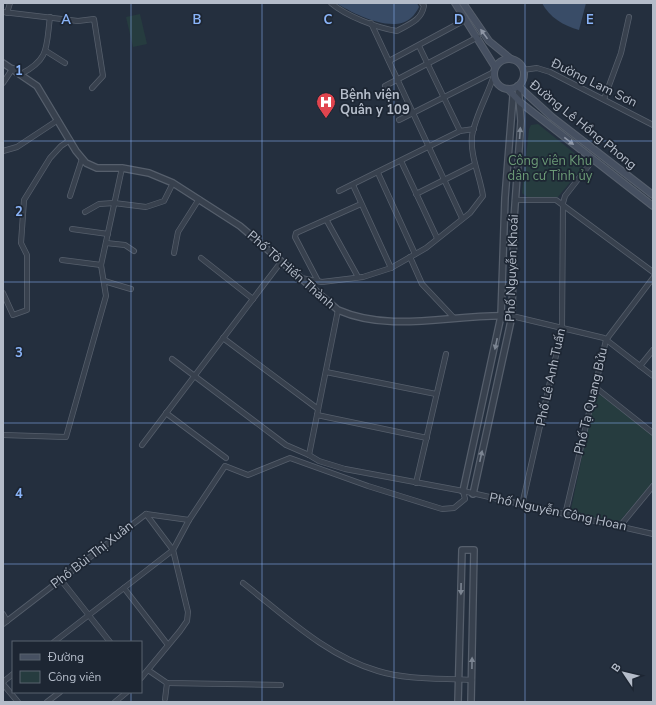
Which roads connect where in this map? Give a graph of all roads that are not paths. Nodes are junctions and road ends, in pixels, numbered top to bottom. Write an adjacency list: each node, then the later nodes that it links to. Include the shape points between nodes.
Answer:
1 (10, 3): 6 (street)
2 (331, 3): 10 (street)
3 (422, 3): 10 (street, via 424,6 418,20 397,31)
4 (455, 3): 9 (main road)
5 (463, 3): 14 (main road, one-way to 5, via 489,41)
6 (5, 13): 7 (street)
7 (50, 18): 13 (street); 27 (street, via 94,20 103,76)
8 (629, 18): 31 (street, via 619,60)
9 (465, 20): 11 (main road); 12 (street)
10 (371, 23): 15 (street)
11 (478, 38): 18 (street); 21 (main road)
12 (419, 46): 15 (street); 18 (street)
13 (46, 51): 17 (street); 22 (street, via 39,63)
14 (511, 59): 20 (main road, via 517,61); 21 (main road, via 504,60)
15 (389, 61): 23 (street)
16 (3, 63): 19 (street)
17 (65, 63)
18 (428, 63): 23 (street); 30 (street)
19 (13, 68): 22 (street); 24 (street)
20 (523, 70): 26 (main road, via 523,77); 31 (street, Đường Lam Sơn, via 537,68 550,72)
21 (494, 72): 28 (main road, via 500,86); 30 (street); 37 (street, via 489,94)
22 (21, 74): 34 (street, via 37,86)
23 (397, 79): 25 (street); 33 (street)
24 (3, 83)
25 (385, 86)
26 (518, 86): 28 (main road); 32 (street, Phố Nguyễn Khoái); 53 (main road, Đường Lê Hồng Phong, via 552,117)
27 (92, 88)
28 (508, 89): 29 (main road, Đường Lê Hồng Phong)
29 (513, 96): 32 (main road, Đường Lê Hồng Phong); 87 (street, Phố Nguyễn Khoái, via 505,198)
30 (444, 98): 33 (street); 38 (street)
31 (604, 99): 36 (street, Đường Lam Sơn)
32 (521, 103): 43 (main road, Đường Lê Hồng Phong, one-way to 43); 56 (street, Phố Nguyễn Khoái, one-way to 32)
33 (413, 114): 35 (street); 40 (street)
34 (58, 120): 39 (street); 41 (street, via 17,147)
35 (399, 120)
36 (653, 125)
37 (474, 129): 38 (street); 45 (street)
38 (460, 131): 40 (street)
39 (70, 140): 42 (street); 84 (street, via 50,158 24,200 21,243 27,255 27,310 13,315)
40 (428, 148): 44 (street); 48 (street)
41 (3, 151)
42 (82, 160): 46 (street, Phố Tô Hiến Thành, via 97,168); 54 (street)
43 (593, 160): 58 (street, Phố Lê Anh Tuấn, via 565,196); 60 (main road, Đường Lê Hồng Phong)
44 (400, 161): 47 (street); 52 (street)
45 (474, 165): 48 (street); 62 (street, via 480,177 483,196 470,213)
46 (122, 168): 49 (street, Phố Tô Hiến Thành, via 149,173); 57 (street)
47 (378, 173): 50 (street); 70 (street)
48 (444, 181): 52 (street); 62 (street)
49 (173, 183): 55 (street, Phố Tô Hiến Thành); 57 (street, via 164,201 146,207)
50 (353, 185): 51 (street); 59 (street)
51 (339, 191)
52 (416, 194): 66 (street)
53 (653, 195)
54 (70, 196)
55 (199, 200): 69 (street, via 178,232); 74 (street, Phố Tô Hiến Thành, via 240,226)
56 (515, 200): 58 (street, via 556,200); 88 (street, Phố Nguyễn Khoái)
57 (114, 203): 61 (street, via 98,204); 65 (street)
58 (563, 203): 77 (street); 90 (street, Phố Lê Anh Tuấn)
59 (361, 204): 63 (street); 76 (street)
60 (653, 206)
61 (85, 212)
62 (462, 218): 66 (street)
63 (327, 220): 78 (street); 82 (street, via 298,231 295,237)
64 (72, 229): 65 (street)
65 (108, 234): 67 (street)
66 (437, 238): 70 (street)
67 (106, 243): 68 (street, via 125,245); 75 (street)
68 (134, 251)
69 (174, 254)
70 (415, 254): 71 (street)
71 (410, 257): 76 (street); 89 (street, via 422,284)
72 (201, 258): 85 (street)
73 (62, 260): 75 (street)
74 (281, 262): 79 (street, Phố Tô Hiến Thành); 85 (street)
75 (101, 265): 81 (street)
76 (391, 268): 78 (street)
77 (653, 272)
78 (358, 277): 82 (street)
79 (301, 278): 82 (street); 86 (street, Phố Tô Hiến Thành)
80 (653, 278): 92 (street, Phố Tạ Quang Bửu)
81 (104, 281): 83 (street); 105 (street, via 106,296 66,437)
82 (318, 281)
83 (131, 289)
84 (3, 293)
85 (253, 298): 91 (street)
86 (338, 310): 89 (street, Phố Tô Hiến Thành, via 352,316 391,322); 97 (street)
87 (501, 316): 88 (street, Phố Tô Hiến Thành); 89 (street, Phố Tô Hiến Thành); 112 (street, Phố Nguyễn Khoái, one-way to 112)
88 (512, 316): 90 (street, Phố Tô Hiến Thành); 113 (street, Phố Nguyễn Khoái, one-way to 88)
89 (454, 318)
90 (562, 329): 92 (street, Phố Tô Hiến Thành); 115 (street, Phố Lê Anh Tuấn)
91 (223, 338): 98 (street); 102 (street)
92 (606, 340): 96 (street, Phố Tô Hiến Thành); 100 (street, Phố Tạ Quang Bửu)
93 (653, 350): 96 (street)
94 (446, 354): 101 (street)
95 (172, 359): 98 (street, Phố Nguyễn Công Hoan)
96 (640, 366): 99 (street, Phố Tô Hiến Thành)
97 (326, 372): 101 (street); 102 (street)
98 (194, 376): 103 (street); 108 (street, Phố Nguyễn Công Hoan, via 286,445)
99 (653, 376)
100 (595, 387): 104 (street); 117 (street, Phố Tạ Quang Bửu)
101 (436, 394): 106 (street)
102 (318, 412): 106 (street); 108 (street)
103 (166, 413): 107 (street); 109 (street)
104 (653, 433)
105 (3, 435)
106 (426, 438): 110 (street)
107 (142, 445)
108 (309, 455): 110 (street, Phố Nguyễn Công Hoan, via 345,469)
109 (226, 458)
110 (416, 483): 112 (street, Phố Nguyễn Công Hoan)
111 (653, 486): 119 (street)
112 (463, 491): 113 (street, Phố Nguyễn Công Hoan); 114 (street)
113 (473, 494): 114 (street); 115 (street, Phố Nguyễn Công Hoan)
114 (465, 500): 118 (street, via 454,508 442,509 290,458 248,475 225,466)
115 (522, 505): 117 (street, Phố Nguyễn Công Hoan)
116 (146, 514): 118 (street); 121 (street, Phố Bùi Thị Xuân); 122 (street, Phố Bùi Thị Xuân)
117 (565, 515): 119 (street, Phố Nguyễn Công Hoan)
118 (189, 520): 121 (street)
119 (620, 526): 120 (street, Phố Nguyễn Công Hoan)
120 (653, 534)
121 (173, 550): 124 (street); 130 (street, via 188,612 187,621)
122 (61, 580): 126 (street); 127 (street, Phố Bùi Thị Xuân)
123 (243, 583): 134 (street, via 322,645 378,672)
124 (124, 588): 126 (street); 130 (street)
125 (3, 614): 127 (street)
126 (88, 615): 128 (street); 129 (street)
127 (5, 623)
128 (55, 641)
129 (109, 641)
130 (168, 645): 131 (street)
131 (148, 670): 133 (street); 137 (street)
132 (12, 675): 136 (street)
133 (142, 677)
134 (459, 679): 135 (street); 135 (street, one-way to 134, via 474,550 462,550); 145 (street)
135 (472, 680): 146 (street)
136 (3, 683): 142 (street)
137 (167, 683): 138 (street); 141 (street)
138 (280, 685)
139 (59, 693): 143 (street)
140 (126, 693): 144 (street)
141 (164, 701)
142 (18, 702)
143 (47, 702)
144 (116, 702)
145 (458, 702)
146 (471, 702)

